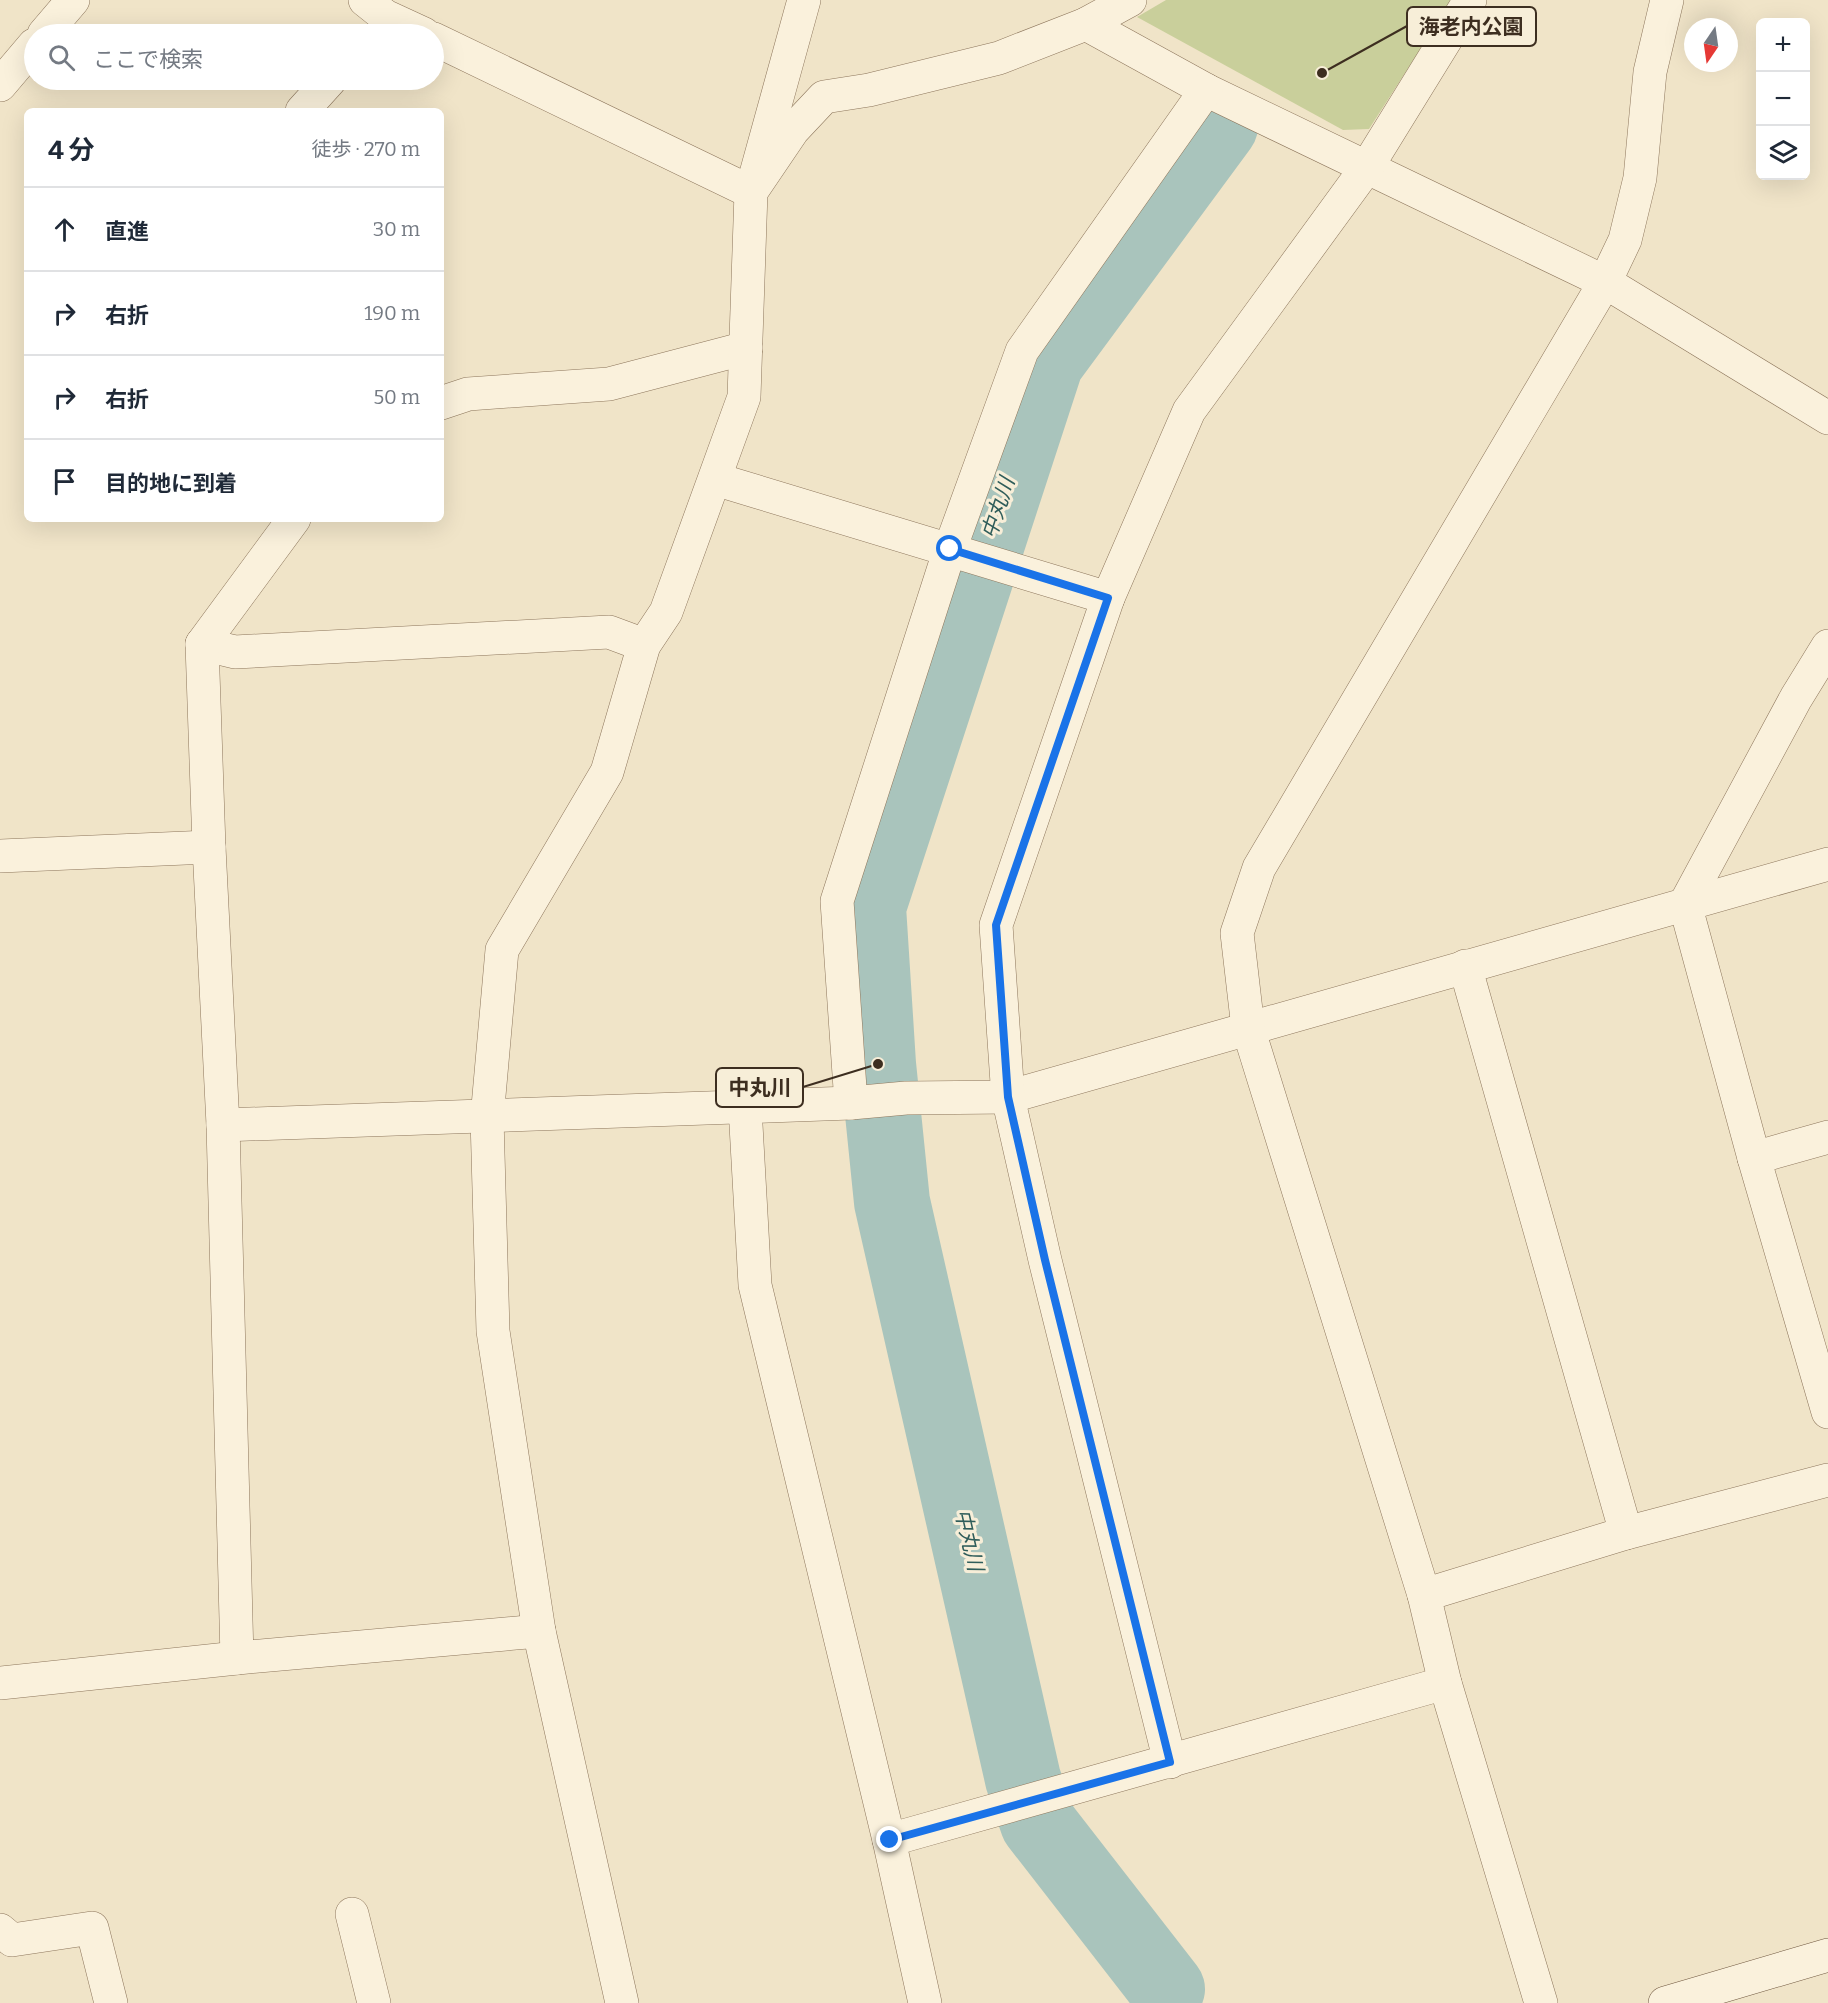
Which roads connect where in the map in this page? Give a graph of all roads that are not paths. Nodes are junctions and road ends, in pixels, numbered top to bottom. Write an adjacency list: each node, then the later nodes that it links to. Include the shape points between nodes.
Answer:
1 (73, 0): 7 (street)
2 (804, 0): 17 (street)
3 (1130, 0): 9 (street)
4 (1470, 0): 16 (street)
5 (1667, 0): 18 (street, via 1650,72 1640,178 1625,240)
6 (380, 13): 8 (street)
7 (53, 24)
8 (403, 24)
9 (1086, 24): 14 (street); 17 (street, via 999,58 824,97 792,130)
10 (444, 44): 17 (street)
11 (24, 57): 12 (street)
12 (0, 86)
13 (321, 90): 15 (street)
14 (1206, 90): 16 (street); 24 (street, via 1022,351)
15 (305, 108)
16 (1367, 167): 18 (street); 25 (street, via 1189,411)
17 (751, 192): 19 (street)
18 (1605, 282): 21 (street); 34 (street, via 1260,868 1237,933)
19 (746, 348): 20 (street, via 609,384 468,394); 22 (street, via 744,397)
20 (444, 402)
21 (1828, 418)
22 (715, 479): 24 (street); 27 (street, via 666,612)
23 (280, 525): 26 (street)
24 (950, 549): 25 (street); 36 (street, via 837,901)
25 (1108, 598): 35 (street, via 996,925)
26 (202, 644): 27 (street, via 235,652 609,632); 29 (street)
27 (644, 645): 38 (street, via 606,772 502,950)
28 (1828, 646): 32 (street)
29 (209, 847): 30 (street); 39 (street)
30 (0, 856)
31 (1828, 864): 32 (street)
32 (1685, 904): 33 (street); 41 (street)
33 (1465, 966): 34 (street); 44 (street)
34 (1248, 1028): 35 (street); 45 (street)
35 (1008, 1097): 36 (street); 50 (street)
36 (858, 1102): 37 (street)
37 (745, 1107): 38 (street); 51 (street, via 755,1284)
38 (487, 1118): 39 (street); 46 (street, via 493,1331)
39 (224, 1125): 47 (street)
40 (1828, 1137): 41 (street)
41 (1754, 1158): 42 (street)
42 (1828, 1412)
43 (1828, 1480): 44 (street)
44 (1626, 1533): 45 (street)
45 (1425, 1594): 49 (street)
46 (539, 1631): 47 (street); 57 (street)
47 (237, 1658): 48 (street)
48 (0, 1683)
49 (1445, 1683): 50 (street); 59 (street)
50 (1170, 1762): 51 (street)
51 (890, 1840): 58 (street)
52 (352, 1914): 56 (street)
53 (0, 1930): 55 (street, via 12,1940 92,1928)
54 (1828, 1955): 60 (street)
55 (111, 2003)
56 (374, 2003)
57 (622, 2003)
58 (925, 2003)
59 (1541, 2003)
60 (1665, 2003)

